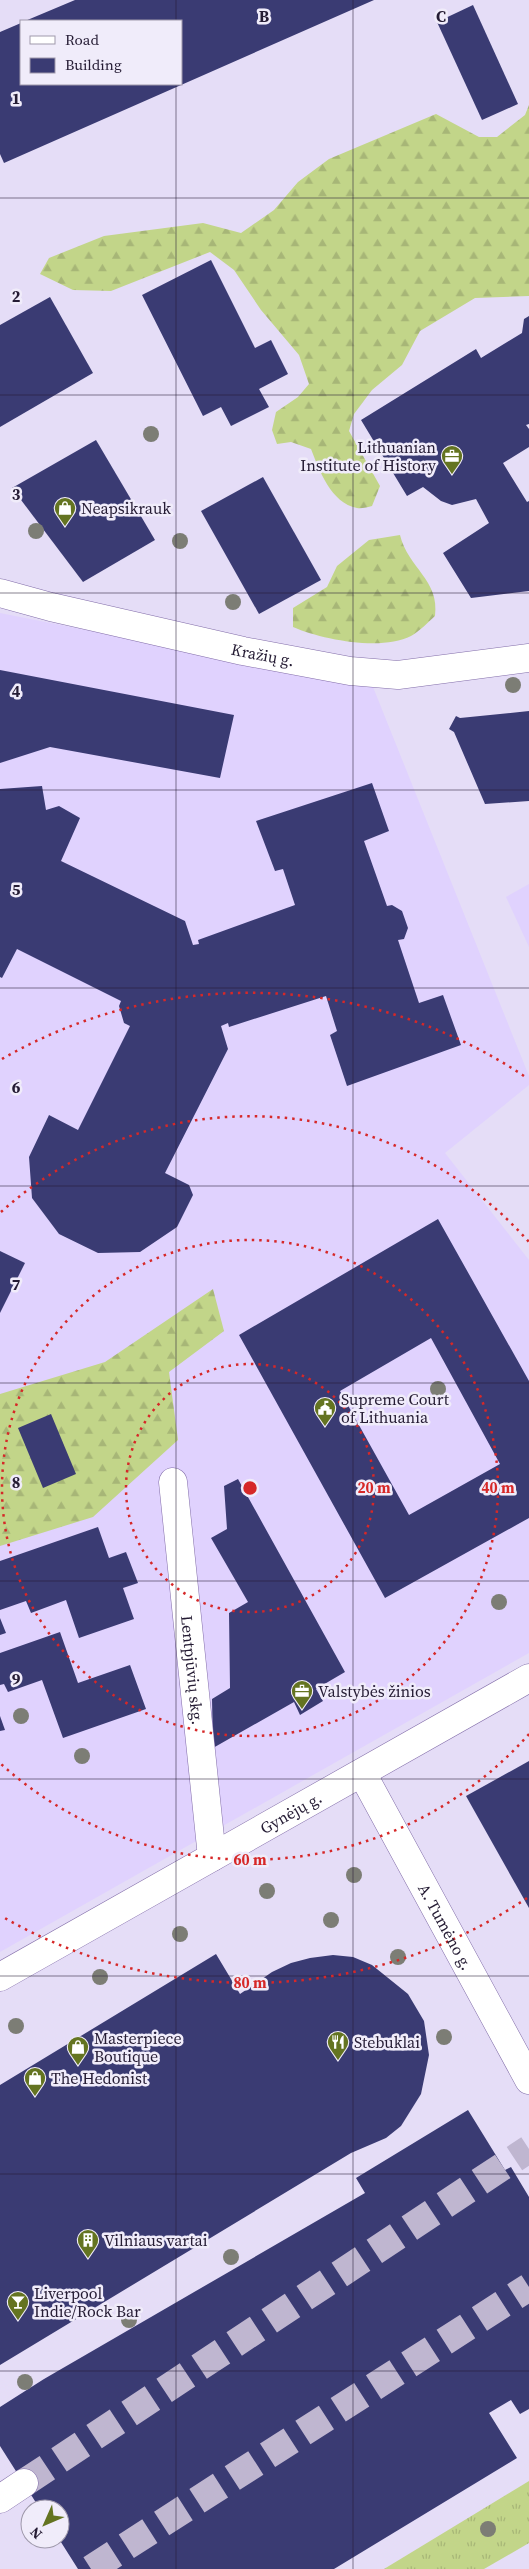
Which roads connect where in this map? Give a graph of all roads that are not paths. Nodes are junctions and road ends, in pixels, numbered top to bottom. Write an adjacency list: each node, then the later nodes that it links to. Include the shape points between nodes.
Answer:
1 (0, 593): 2 (main road, Kražių g., via 51,608 243,651 350,671 398,675)
2 (529, 658)
3 (173, 1482): 6 (main road, Lentpjūvių skg.)
4 (529, 1678): 5 (main road, Gynėjų g.)
5 (362, 1773): 6 (main road, Gynėjų g.); 8 (main road, A. Tumėno g.)
6 (212, 1857): 7 (main road, Gynėjų g.)
7 (0, 1977)
8 (529, 2080)
9 (24, 2483): 10 (main road)
10 (0, 2499)

